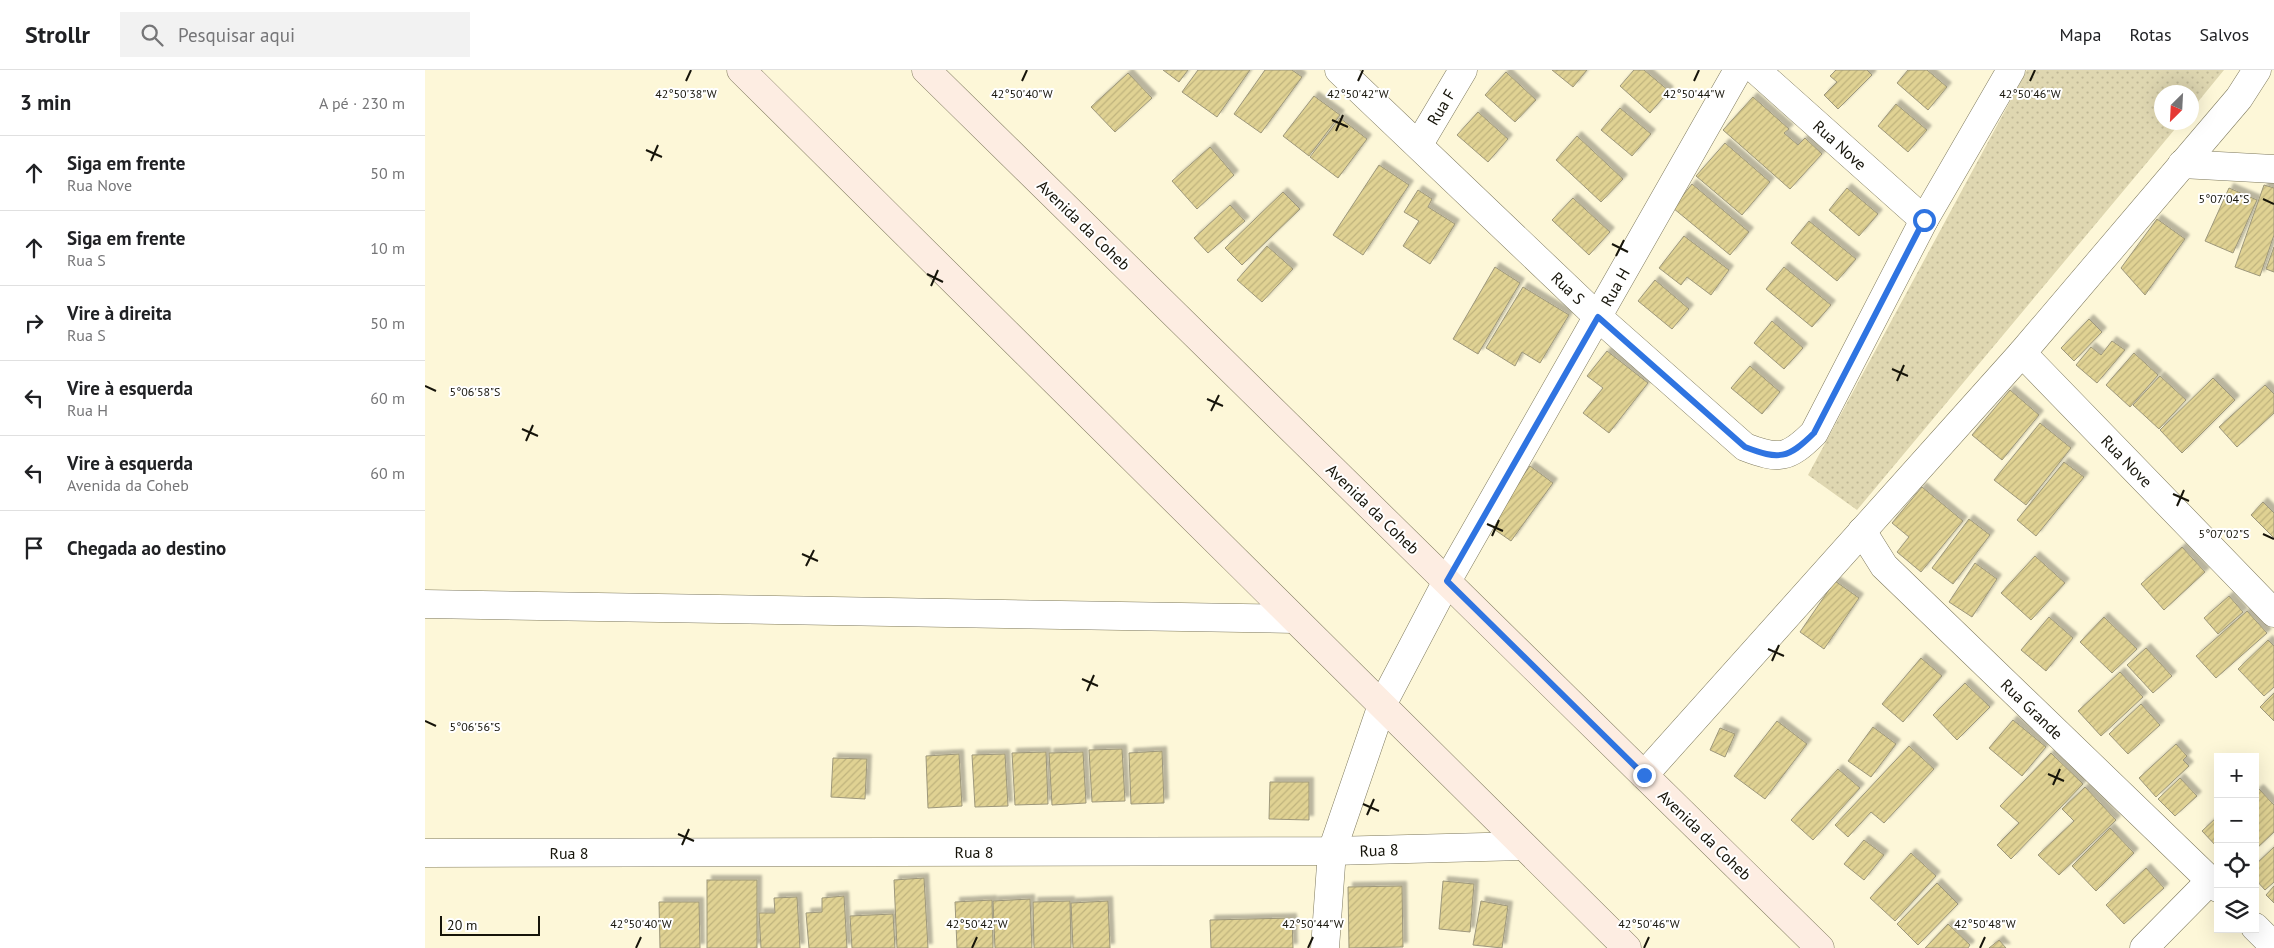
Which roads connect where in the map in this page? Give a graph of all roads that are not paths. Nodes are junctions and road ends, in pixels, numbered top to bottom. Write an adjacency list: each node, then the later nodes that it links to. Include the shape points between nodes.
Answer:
1 (741, 70): 19 (main road)
2 (926, 70): 16 (main road, Avenida da Coheb)
3 (1339, 70): 9 (street, Rua S)
4 (1463, 70): 9 (street, Rua F)
5 (1738, 70): 13 (street, Rua H)
6 (1756, 70): 12 (street, Rua Nove)
7 (2011, 70): 12 (street)
8 (2257, 70): 10 (street, via 2239,98)
9 (1419, 144): 13 (street, Rua S)
10 (2182, 164): 11 (street); 14 (street)
11 (2274, 169)
12 (1924, 220): 13 (street, Rua S, via 1814,433 1787,455 1766,455 1745,447)
13 (1598, 317): 16 (street, Rua H)
14 (2022, 353): 15 (street); 18 (street, Rua Nove)
15 (1862, 531): 21 (street); 25 (street, Rua Grande, via 1884,566)
16 (1447, 581): 20 (street, Rua H); 21 (main road, Avenida da Coheb)
17 (425, 604): 19 (street)
18 (2274, 613)
19 (1294, 619): 20 (main road)
20 (1381, 705): 22 (main road); 23 (street, Rua H)
21 (1644, 775): 30 (main road, Avenida da Coheb)
22 (1523, 846): 23 (street, Rua 8); 29 (main road)
23 (1332, 851): 24 (street, Rua 8); 28 (street, Rua H)
24 (425, 854)
25 (2214, 884): 31 (street)
26 (2259, 931): 27 (street)
27 (2274, 946)
28 (1325, 948)
29 (1627, 948)
30 (1821, 948)
31 (2145, 948)

